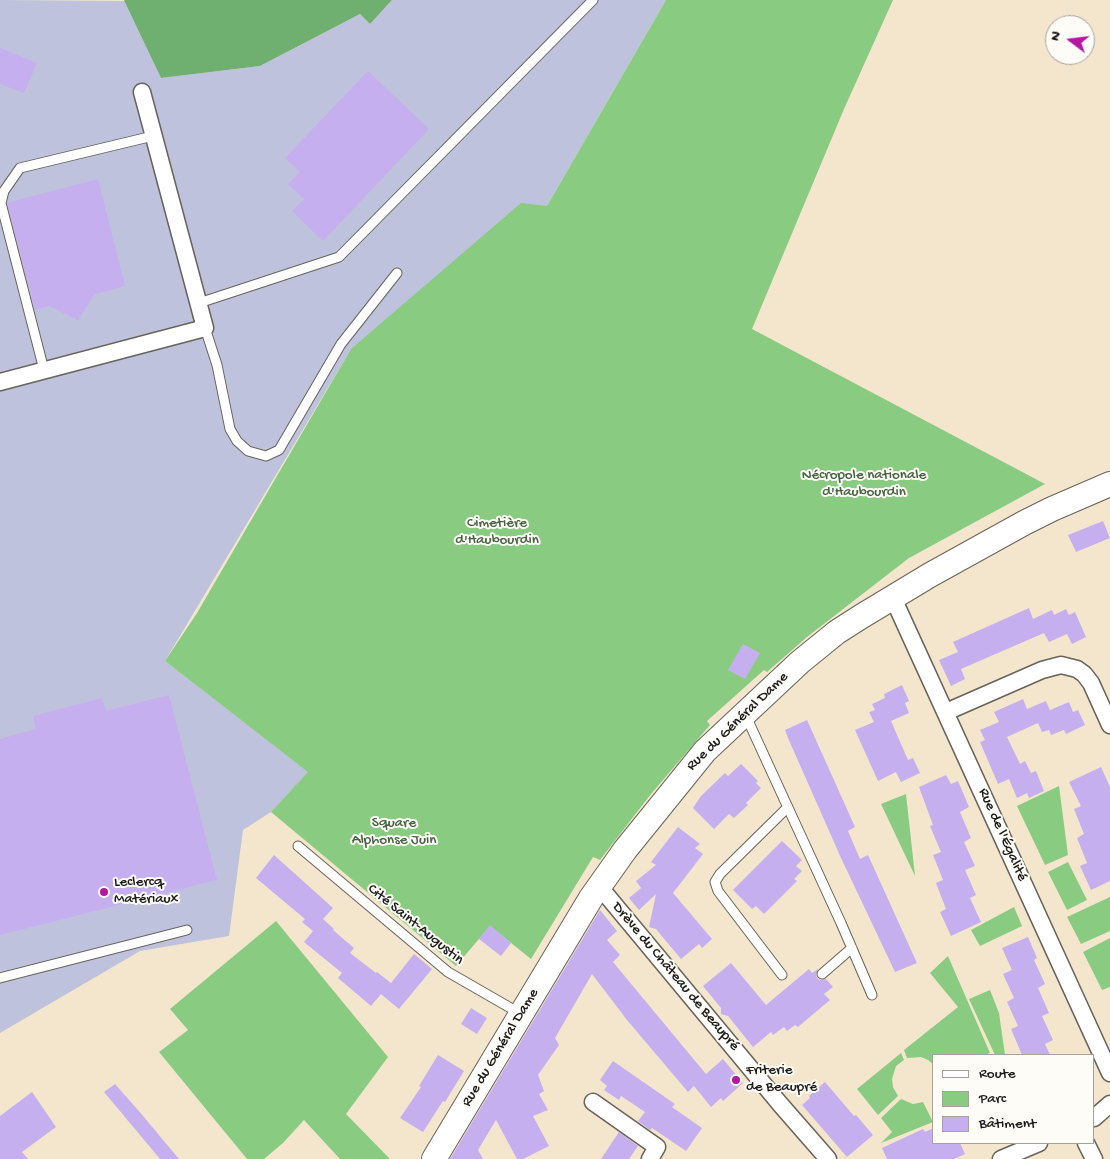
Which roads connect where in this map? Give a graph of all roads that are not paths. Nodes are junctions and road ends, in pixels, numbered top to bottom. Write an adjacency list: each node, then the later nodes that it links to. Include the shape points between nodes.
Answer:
1 (593, 0): 5 (lane, via 339,257)
2 (142, 92): 3 (street)
3 (153, 136): 5 (street); 7 (lane, via 20,168 4,191 1,203)
4 (397, 273): 6 (lane, via 341,344 279,450 266,456 248,451 230,429 217,365)
5 (199, 303): 6 (street)
6 (205, 328): 7 (street)
7 (44, 370): 8 (street)
8 (0, 382)
9 (1109, 488): 10 (street, Rue du Général Dame, via 1024,523)
10 (893, 598): 11 (street, Rue de l'Égalité); 12 (street, Rue du Général Dame, via 818,647)
11 (946, 712): 13 (street, via 1042,670 1061,665 1084,674); 24 (street, Rue de l'Égalité)
12 (745, 714): 14 (lane); 16 (street, Rue du Général Dame, via 695,762)
13 (1110, 725)
14 (788, 807): 18 (lane); 20 (lane, via 720,874 716,882 718,891)
15 (298, 846): 23 (lane, Cité Saint-Augustin, via 448,972)
16 (599, 886): 23 (street, Rue du Général Dame); 33 (street, Drève du Château de Beaupré)
17 (187, 930): 21 (lane)
18 (852, 948): 19 (lane); 22 (lane)
19 (822, 974)
20 (782, 975)
21 (0, 978)
22 (872, 995)
23 (521, 1014): 31 (street, Rue du Général Dame)
24 (1110, 1073)
25 (593, 1102): 32 (street, via 657,1147)
26 (1110, 1104): 27 (street)
27 (1095, 1117)
28 (1037, 1144): 30 (street)
29 (1086, 1144): 34 (street)
30 (1011, 1157)
31 (434, 1159)
32 (650, 1159)
33 (828, 1159)
34 (1094, 1159)

